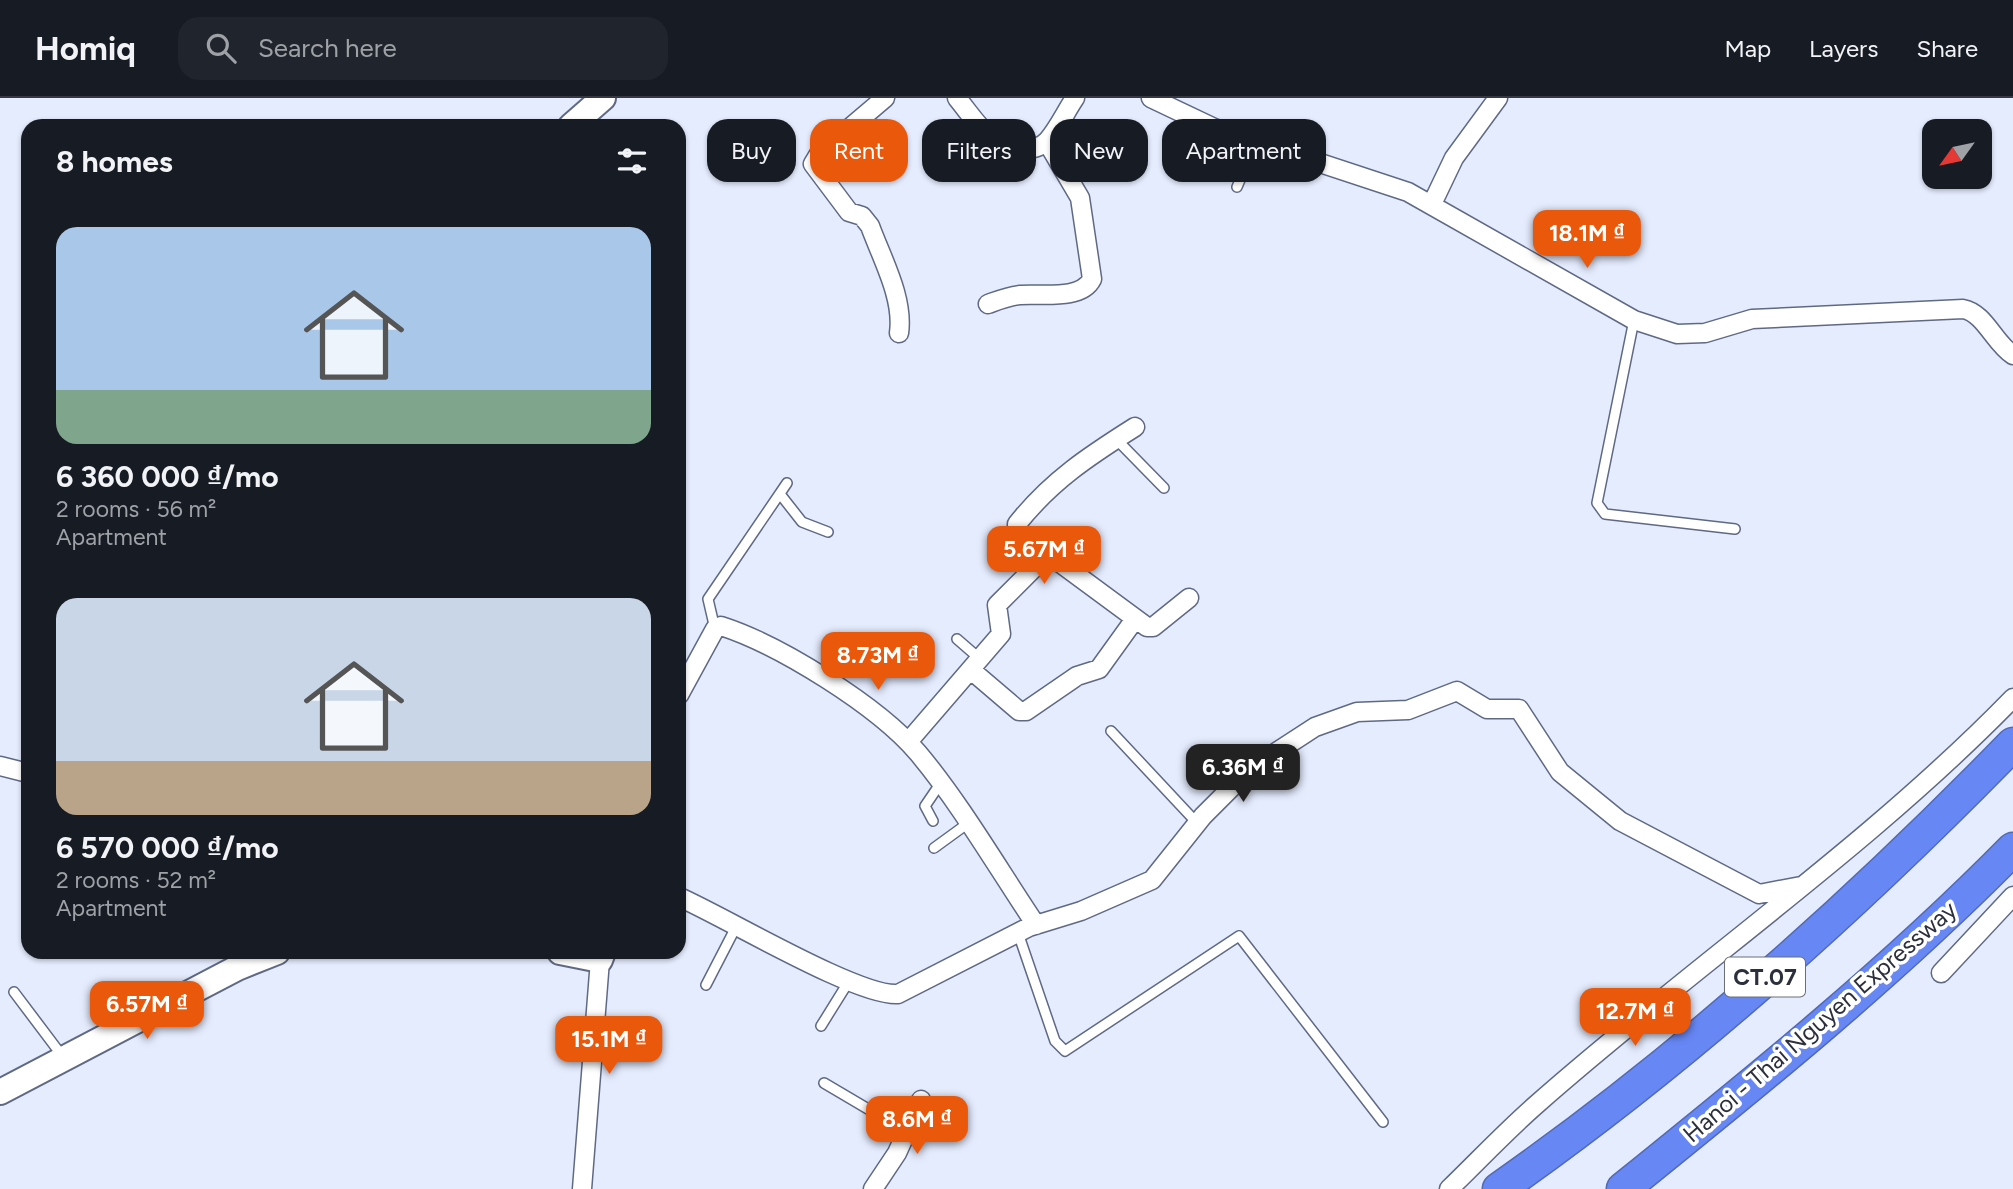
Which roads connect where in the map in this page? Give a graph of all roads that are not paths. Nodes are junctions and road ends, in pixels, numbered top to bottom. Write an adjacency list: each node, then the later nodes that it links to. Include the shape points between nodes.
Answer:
1 (603, 98): 7 (street)
2 (885, 98): 16 (street, via 813,164 849,212 862,216 870,226 898,302)
3 (957, 98): 9 (street, via 1001,146 1027,149)
4 (1075, 98): 9 (street)
5 (1498, 98): 13 (street, via 1454,158)
6 (1161, 100): 8 (street)
7 (579, 119)
8 (1197, 119)
9 (1047, 142): 14 (street, via 1080,198 1093,279 1083,289 1009,297)
10 (1326, 164): 13 (street)
11 (1239, 182): 12 (lane)
12 (1237, 187)
13 (1432, 204): 15 (street)
14 (988, 304)
15 (1634, 320): 17 (street, via 1691,335 1752,319 1963,309 1977,314); 23 (lane, via 1597,503 1600,510)
16 (899, 333)
17 (2013, 355)
18 (1135, 427): 19 (street)
19 (1116, 439): 21 (lane); 25 (street, via 1043,492 1017,524 1017,534)
20 (787, 483): 22 (lane)
21 (1164, 488)
22 (780, 494): 24 (lane, via 807,527); 28 (lane, via 708,599)
23 (1735, 529)
24 (828, 532)
25 (1048, 554): 27 (street); 30 (street, via 997,605 1001,634)
26 (1189, 598): 27 (street, via 1153,627)
27 (1135, 619): 30 (street, via 1098,669 1077,676 1026,711 1019,711)
28 (715, 629): 31 (street); 34 (street, via 721,626 773,646 881,717)
29 (957, 639): 30 (lane)
30 (975, 664): 34 (street)
31 (686, 682)
32 (2013, 698): 44 (street, via 1934,775)
33 (1111, 732): 40 (lane)
34 (908, 742): 38 (street)
35 (2013, 744): 66 (highway, CT.07, via 1918,842 1726,1011)
36 (0, 766): 37 (street)
37 (21, 772)
38 (940, 784): 39 (lane, via 925,806); 41 (street)
39 (933, 821)
40 (1197, 823): 44 (street, via 1249,770 1315,727 1357,712 1408,710 1457,691 1487,709 1519,709 1560,772 1620,821 1759,894); 48 (street, via 1152,880)
41 (967, 824): 42 (lane); 48 (street)
42 (934, 848)
43 (2013, 849): 67 (highway, Hanoi - Thai Nguyen Expressway / CT.07, via 1968,895 1776,1065)
44 (1801, 886): 65 (street, via 1535,1105)
45 (2013, 896): 52 (street)
46 (686, 900): 47 (street)
47 (737, 925): 53 (street); 54 (lane)
48 (1036, 925): 49 (street)
49 (1018, 933): 53 (street, via 898,994 884,995); 61 (lane, via 1055,1041 1065,1051 1239,936)
50 (260, 959): 57 (street)
51 (601, 959): 63 (street)
52 (1941, 972)
53 (849, 981): 56 (lane)
54 (706, 985)
55 (14, 992): 57 (lane)
56 (821, 1026)
57 (64, 1059): 59 (street)
58 (824, 1083): 62 (lane)
59 (0, 1092)
60 (921, 1100): 62 (street)
61 (1383, 1122)
62 (906, 1132): 64 (street)
63 (582, 1189)
64 (873, 1189)
65 (1449, 1189)
66 (1499, 1189)
67 (1623, 1189)

